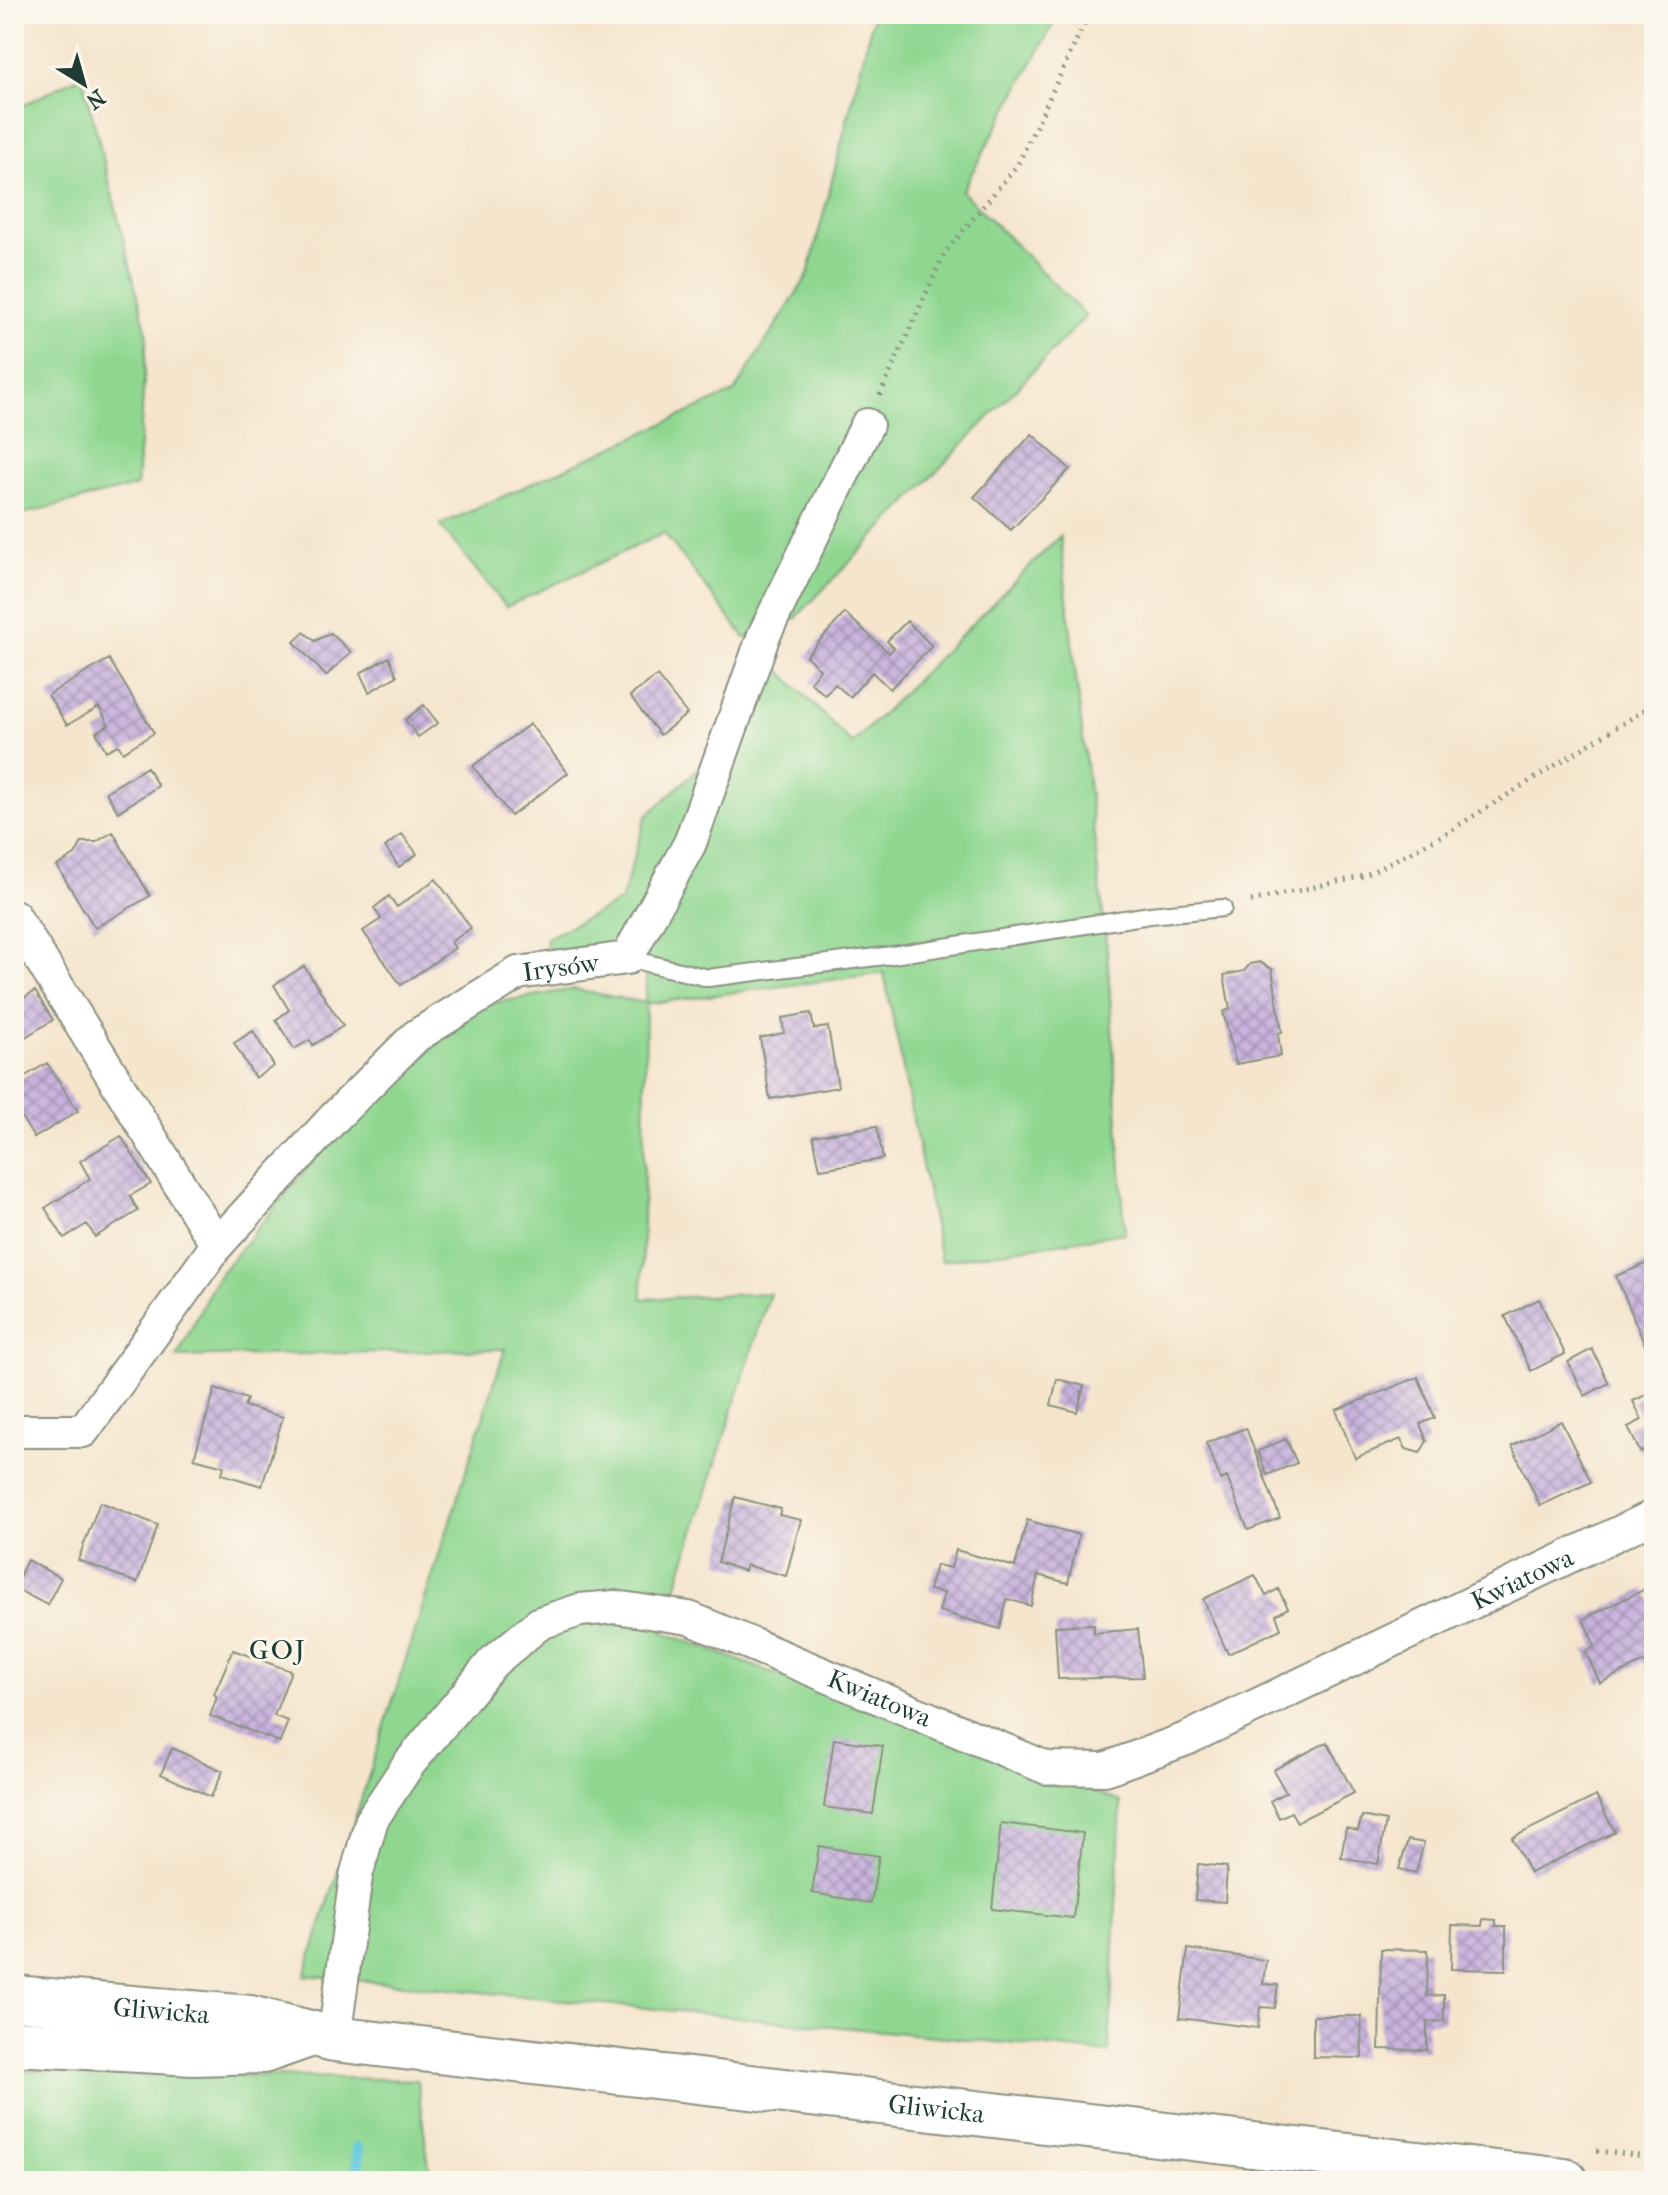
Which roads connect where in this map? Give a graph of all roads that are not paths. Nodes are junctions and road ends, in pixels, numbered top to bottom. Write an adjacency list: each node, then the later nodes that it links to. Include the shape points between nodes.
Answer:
1 (867, 425): 4 (street, Irysów, via 764,635 690,843)
2 (1223, 908): 4 (lane, via 708,978)
3 (14, 916): 5 (street)
4 (627, 958): 5 (street, Irysów, via 518,973 416,1036)
5 (217, 1245): 6 (street, Irysów, via 83,1431)
6 (14, 1431)
7 (1654, 1516): 9 (street, Kwiatowa, via 1327,1675 1105,1769 1047,1768 689,1618 615,1607 580,1610 540,1623 493,1662 408,1765 372,1819)
8 (14, 1998): 9 (main road, Gliwicka, via 250,2018)
9 (321, 2037): 10 (main road, Gliwicka, via 263,2051 194,2053); 11 (main road, Gliwicka)
10 (14, 2043)
11 (1565, 2181)

